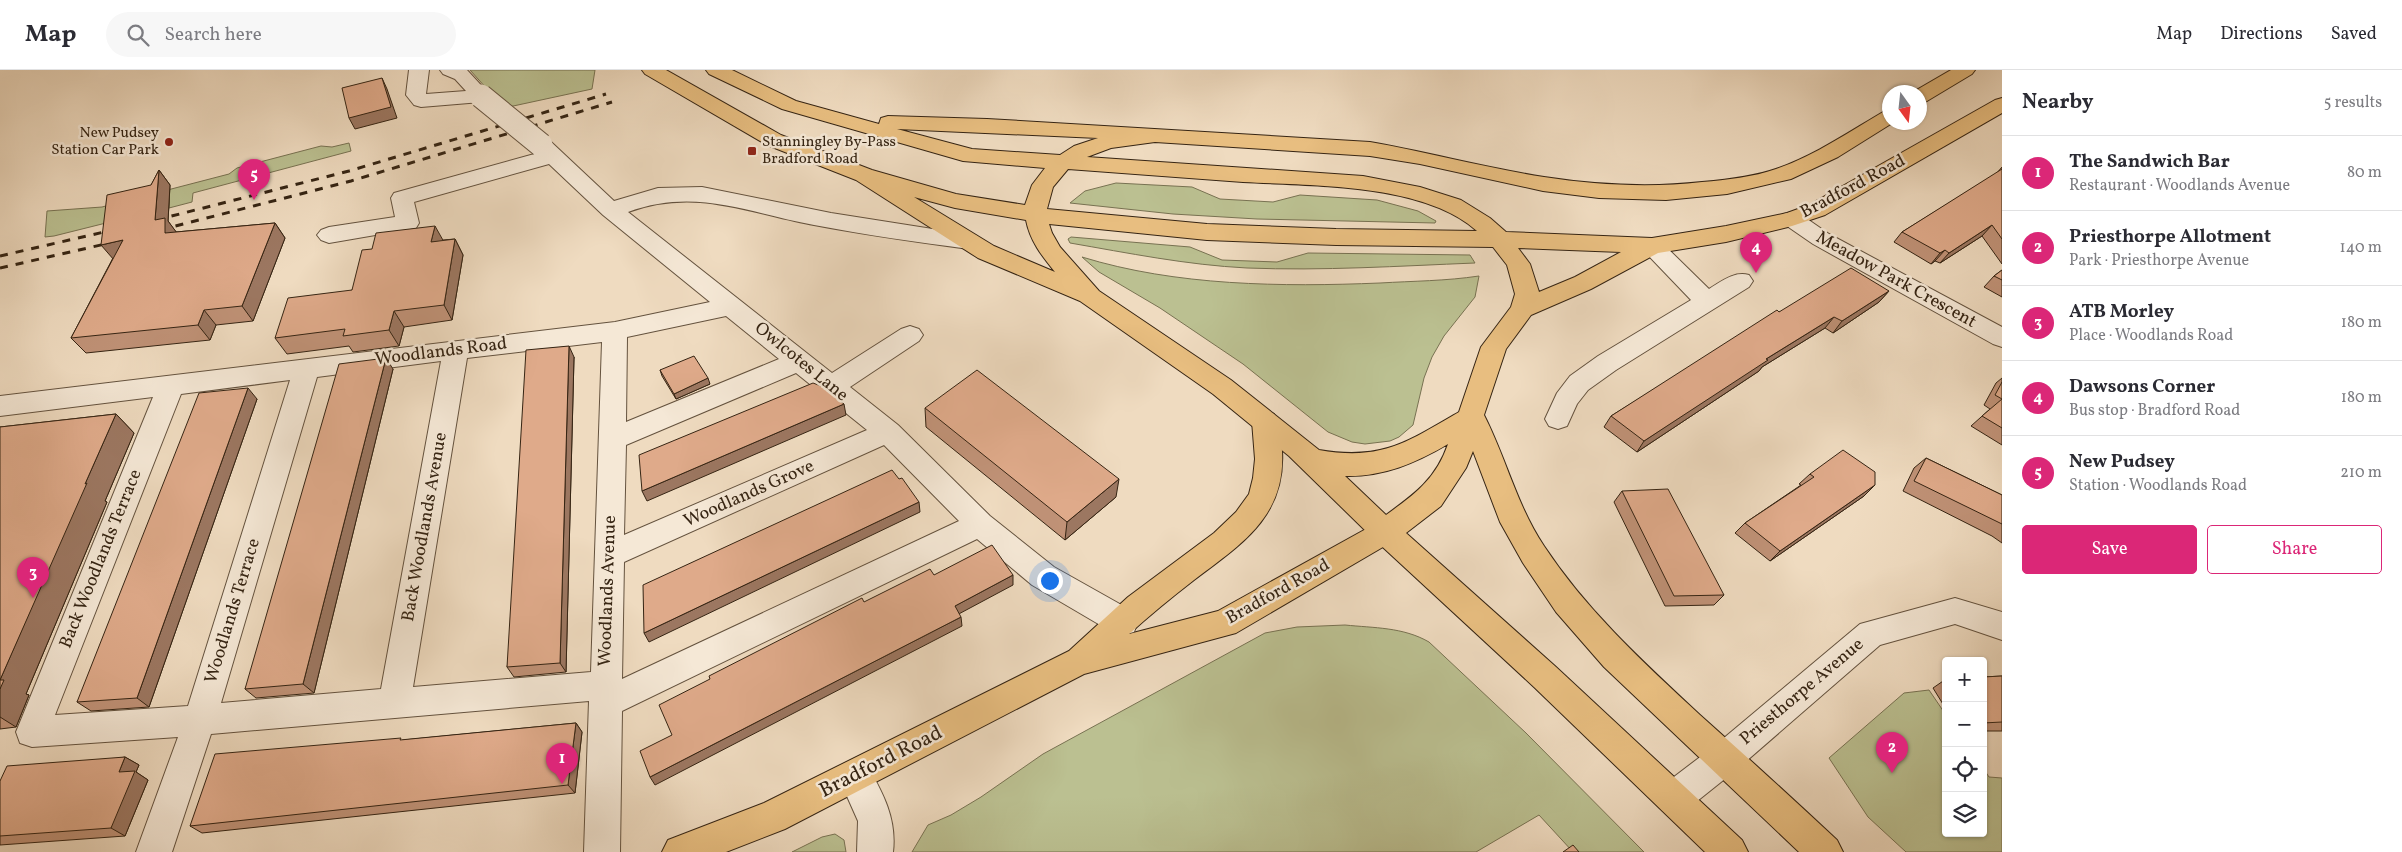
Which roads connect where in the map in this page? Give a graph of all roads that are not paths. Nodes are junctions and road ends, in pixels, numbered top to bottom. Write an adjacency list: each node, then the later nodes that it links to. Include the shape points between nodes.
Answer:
1 (419, 70): 7 (street, via 416,96 421,102)
2 (450, 70): 7 (street, Owlcotes Lane, via 462,75)
3 (652, 70): 14 (main road, via 774,140)
4 (716, 70): 9 (main road, via 789,105)
5 (1965, 70): 6 (main road)
6 (1927, 94)
7 (481, 96): 12 (street, Owlcotes Lane, bridge)
8 (2002, 104): 17 (main road, Bradford Road, via 1841,198)
9 (843, 120): 11 (main road); 13 (main road, via 971,156)
10 (1882, 121): 11 (main road, via 1830,152 1782,174 1727,187 1666,193 1599,191 1542,184 1370,149)
11 (1153, 136): 13 (main road, via 1108,142 1082,151)
12 (547, 150): 15 (street, Owlcotes Lane); 18 (street, via 402,198 408,224)
13 (1065, 162): 16 (main road, via 1043,185 1036,203); 19 (main road, via 1395,187 1453,205)
14 (864, 175): 16 (main road, via 955,201); 20 (main road)
15 (611, 210): 20 (street, via 665,194 699,194 722,196 781,212 870,228); 25 (street, Owlcotes Lane)
16 (1036, 214): 19 (main road, via 1207,232); 23 (main road, via 1040,233 1051,252)
17 (1792, 219): 21 (main road, Bradford Road); 29 (street, Meadow Park Crescent, via 1821,239)
18 (330, 234)
19 (1500, 239): 21 (main road); 26 (main road, via 1518,264 1524,279 1527,294)
20 (970, 241): 23 (main road, via 986,252)
21 (1652, 246): 24 (street); 26 (main road, via 1583,283)
22 (1741, 281): 24 (street)
23 (1090, 297): 38 (main road, via 1222,387)
24 (1707, 302): 37 (street, via 1579,383 1566,400)
25 (731, 306): 27 (street, Woodlands Road); 31 (street, Owlcotes Lane)
26 (1522, 309): 36 (main road, Bradford Road, via 1494,347)
27 (615, 331): 30 (street, Woodlands Road); 40 (street, Woodlands Avenue)
28 (910, 335): 34 (street)
29 (2002, 338)
30 (456, 350): 32 (street, Woodlands Road); 49 (street, Back Woodlands Avenue)
31 (799, 361): 34 (street, Owlcotes Lane); 40 (street)
32 (306, 369): 33 (street, Woodlands Road); 50 (street, Woodlands Terrace)
33 (171, 385): 35 (street, Woodlands Road); 50 (street, Back Woodlands Terrace, via 32,732)
34 (830, 386): 39 (street, Owlcotes Lane)
35 (0, 406)
36 (1472, 417): 41 (main road, via 1384,464 1336,466); 43 (main road, Bradford Road, via 1456,460 1431,498); 51 (main road, via 1496,471 1510,514 1567,603 1615,657)
37 (1558, 419)
38 (1265, 421): 41 (main road); 45 (main road, Bradford Road, via 1269,456 1262,496 1244,522)
39 (888, 432): 42 (street, Owlcotes Lane); 44 (street, Woodlands Grove)
40 (612, 439): 44 (street, Woodlands Avenue)
41 (1312, 460): 43 (main road)
42 (980, 524): 45 (street, Owlcotes Lane, via 1043,576); 48 (street)
43 (1385, 532): 47 (main road, Bradford Road, via 1225,623); 53 (main road)
44 (610, 555): 48 (street, Woodlands Avenue)
45 (1123, 622): 47 (main road, Bradford Road)
46 (2002, 626): 51 (street, Priesthorpe Avenue, via 1955,611 1870,634)
47 (1078, 662): 52 (main road, Bradford Road)
48 (605, 695): 49 (street); 55 (street, Woodlands Avenue)
49 (394, 704): 50 (street)
50 (200, 720): 54 (street, Woodlands Terrace)
51 (1724, 759): 53 (street, Priesthorpe Avenue); 59 (main road)
52 (855, 776): 56 (main road, Bradford Road, via 773,817); 57 (street, via 875,813 878,834)
53 (1674, 798): 58 (main road)
54 (154, 852)
55 (602, 852)
56 (680, 852)
57 (875, 852)
58 (1730, 852)
59 (1825, 852)

